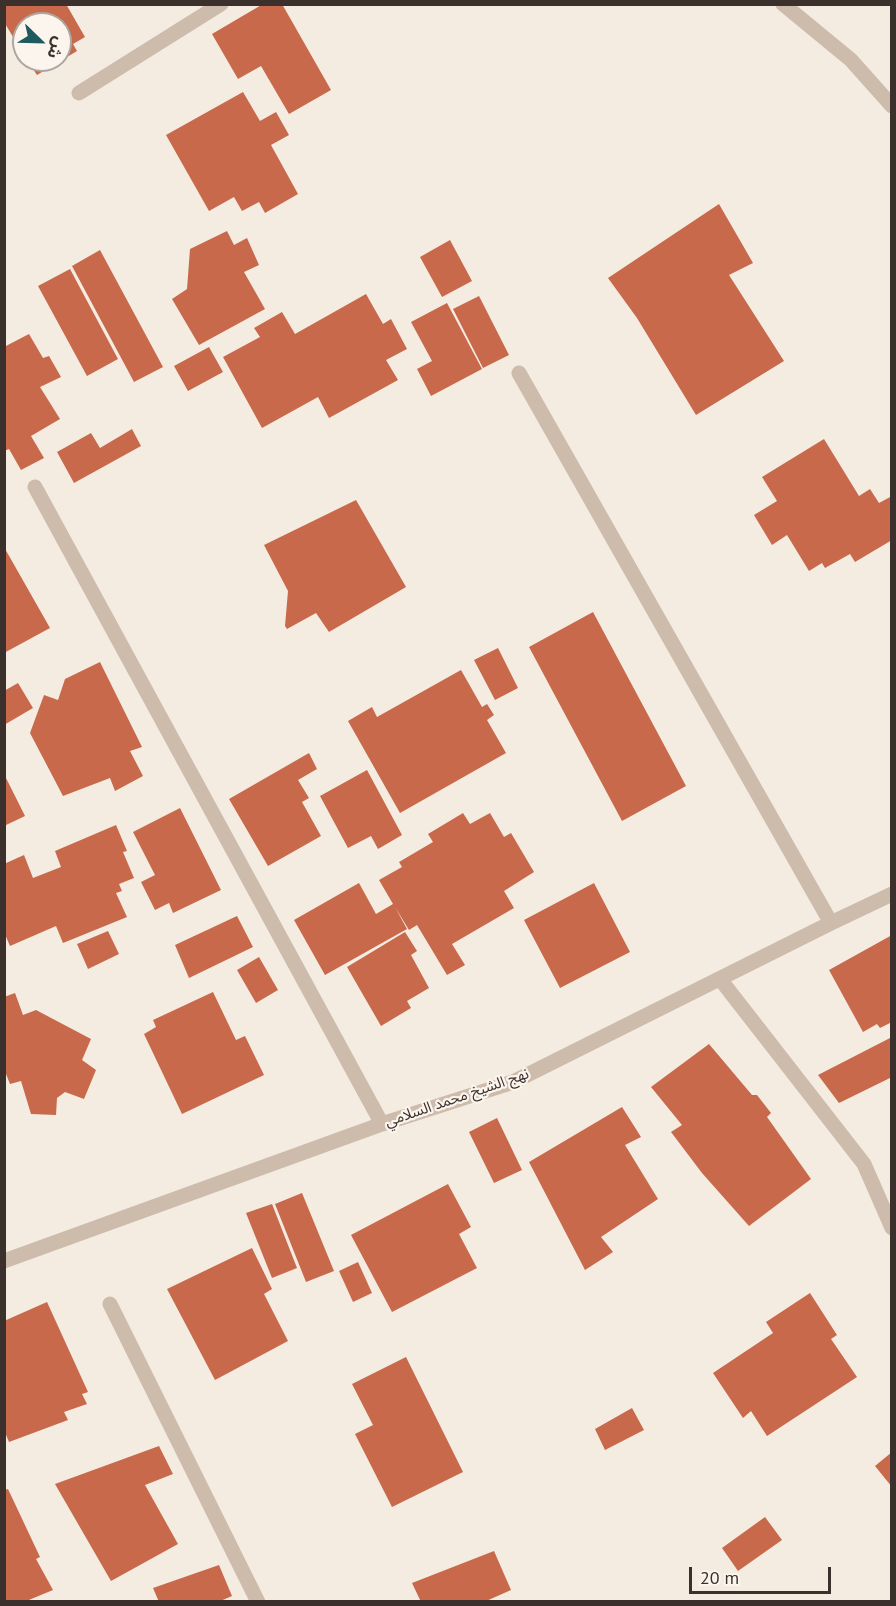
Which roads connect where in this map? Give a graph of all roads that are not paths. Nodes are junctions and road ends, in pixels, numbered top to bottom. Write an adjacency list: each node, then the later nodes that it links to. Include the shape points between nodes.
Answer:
1 (221, 4): 3 (street)
2 (783, 4): 4 (street, via 851,60)
3 (79, 93)
4 (891, 106)
5 (519, 374): 8 (street)
6 (35, 487): 10 (street)
7 (891, 894): 8 (street, نهج الشيخ محمد السلامي)
8 (831, 923): 9 (street, نهج الشيخ محمد السلامي)
9 (720, 979): 10 (street, نهج الشيخ محمد السلامي, via 513,1083); 11 (street, via 864,1164)
10 (382, 1125): 12 (street, نهج الشيخ محمد السلامي)
11 (891, 1228)
12 (4, 1261)
13 (110, 1304): 14 (street)
14 (258, 1602)

